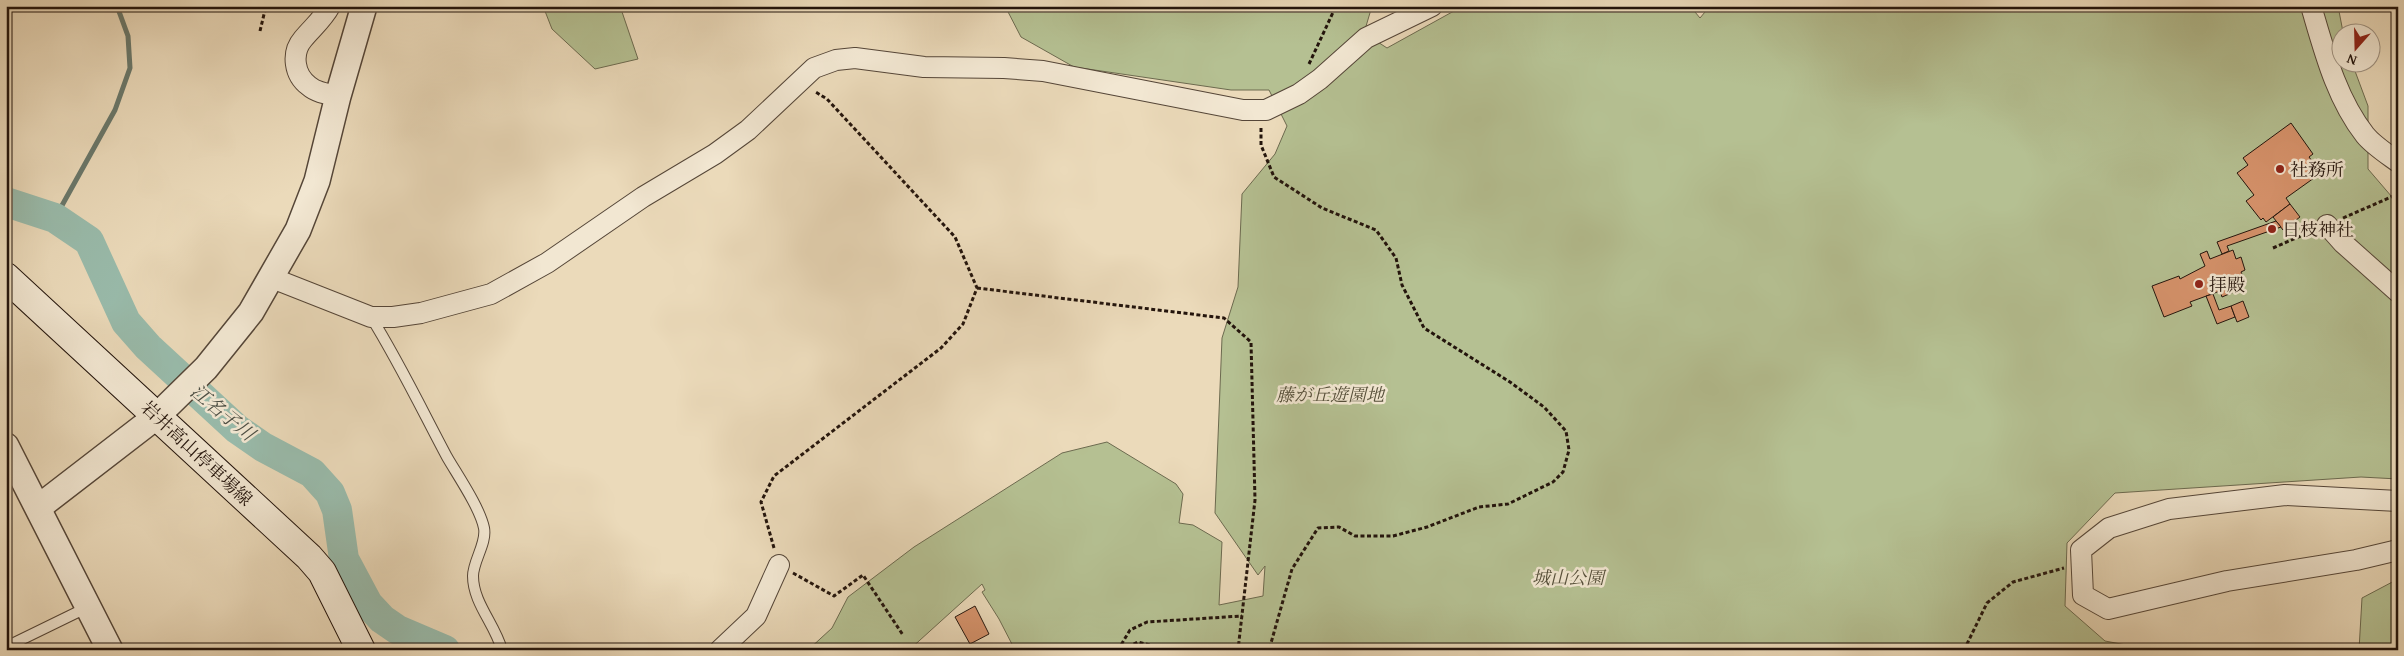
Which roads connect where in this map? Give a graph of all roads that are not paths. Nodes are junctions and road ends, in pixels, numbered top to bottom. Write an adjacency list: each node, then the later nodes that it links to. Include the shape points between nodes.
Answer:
1 (330, 6): 5 (street, via 298,47 296,70 309,87)
2 (364, 6): 5 (street)
3 (1432, 6): 11 (street, via 1366,38 1306,90 1266,110 1243,110 1043,71 924,67 855,58 836,60 814,68 748,130 715,154 513,282 491,294 421,313)
4 (2311, 6): 6 (street, via 2334,80 2352,115 2366,136)
5 (338, 96): 9 (street, via 317,181 298,230)
6 (2398, 162)
7 (2327, 225): 10 (street, via 2342,243)
8 (6, 277): 12 (main road, 岩井高山停車場線)
9 (272, 278): 11 (street); 12 (street, via 251,312 206,368)
10 (2398, 292)
11 (371, 317): 22 (lane, via 390,347 484,529 473,575 476,594)
12 (157, 416): 15 (street); 21 (main road, 岩井高山停車場線, via 316,564)
13 (6, 446): 15 (street)
14 (2398, 500): 16 (street, via 2285,495 2169,509 2109,528 2081,550 2083,595 2108,609 2227,582)
15 (39, 508): 18 (street)
16 (2398, 550)
17 (779, 565): 23 (street, via 756,616)
18 (88, 607): 19 (lane); 20 (street)
19 (6, 647)
20 (110, 650)
21 (361, 650)
22 (502, 650)
23 (720, 650)

